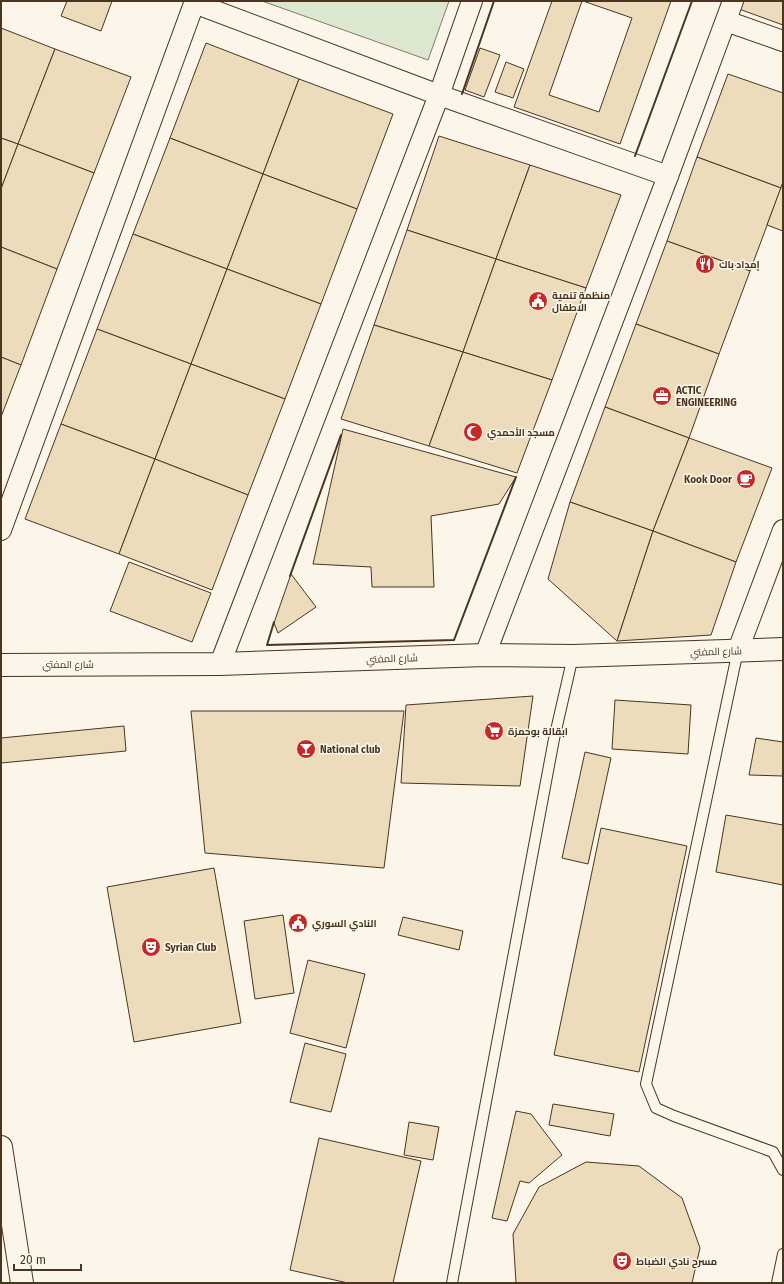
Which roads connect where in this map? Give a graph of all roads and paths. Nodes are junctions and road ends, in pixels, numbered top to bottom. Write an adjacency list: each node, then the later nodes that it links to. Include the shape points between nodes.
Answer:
1 (472, 1): 6 (street)
2 (733, 1): 4 (street)
3 (195, 2): 6 (street); 8 (street)
4 (726, 21): 5 (street); 7 (street)
5 (783, 41)
6 (439, 95): 7 (street); 14 (street)
7 (668, 176): 12 (street)
8 (1, 530)
9 (783, 530): 11 (street)
10 (783, 649): 11 (street, شارع المفتي)
11 (738, 650): 13 (street, شارع المفتي); 17 (lane, via 646,1084 656,1108 773,1152)
12 (485, 655): 13 (street, شارع المفتي); 14 (street, شارع المفتي)
13 (573, 656): 20 (lane, via 554,739)
14 (220, 664): 15 (street, شارع المفتي)
15 (1, 665)
16 (1, 1147): 19 (street)
17 (783, 1170)
18 (783, 1254): 21 (lane)
19 (22, 1283)
20 (452, 1283)
21 (777, 1283)

